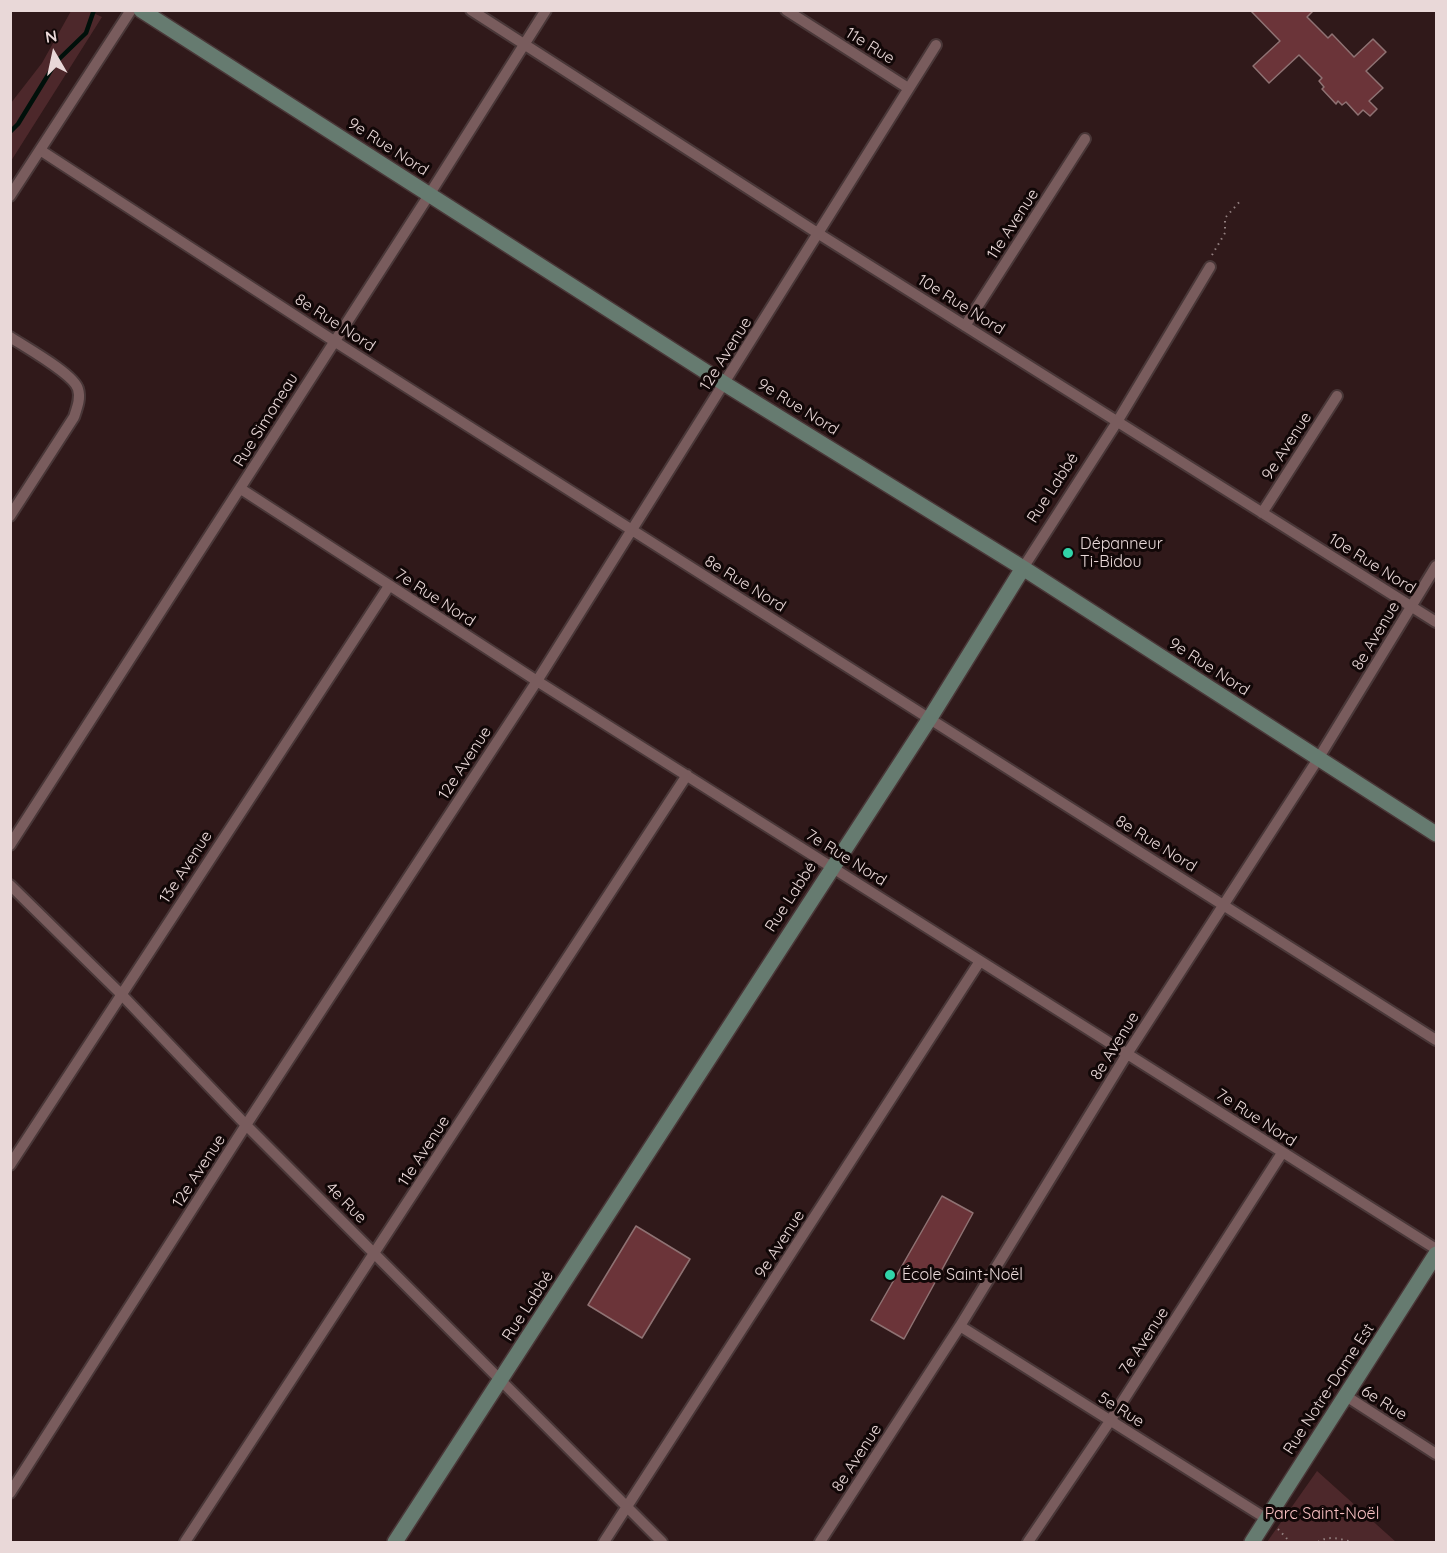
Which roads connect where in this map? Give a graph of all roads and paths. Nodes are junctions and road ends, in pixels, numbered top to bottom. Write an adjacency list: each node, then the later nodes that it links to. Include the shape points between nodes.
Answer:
1 (131, 10): 10 (street)
2 (141, 10): 11 (street, 9e Rue Nord)
3 (471, 10): 6 (street, 10e Rue Nord)
4 (546, 10): 6 (street, Rue Simoneau)
5 (786, 10): 8 (street, 11e Rue)
6 (525, 45): 11 (street, Rue Simoneau); 14 (street, 10e Rue Nord)
7 (936, 45): 8 (street, 12e Avenue)
8 (908, 88): 14 (street, 12e Avenue)
9 (1085, 139): 16 (street, 11e Avenue)
10 (40, 150): 12 (street); 18 (street, 8e Rue Nord)
11 (429, 195): 18 (street, Rue Simoneau); 19 (street, 9e Rue Nord)
12 (10, 196)
13 (1242, 199): 15 (path, via 1225,218 1225,233 1211,257)
14 (819, 234): 16 (street, 10e Rue Nord); 19 (street, 12e Avenue)
15 (1210, 267): 21 (street, Rue Labbé)
16 (965, 326): 21 (street, 10e Rue Nord)
17 (10, 337): 24 (street, via 71,378 78,388 79,403 74,417)
18 (334, 341): 22 (street, Rue Simoneau); 25 (street, 8e Rue Nord)
19 (725, 384): 25 (street, 12e Avenue); 27 (street, 9e Rue Nord)
20 (1337, 396): 23 (street, 9e Avenue)
21 (1118, 422): 23 (street, 10e Rue Nord); 27 (street, Rue Labbé)
22 (241, 489): 28 (street, 7e Rue Nord); 36 (street, Rue Simoneau)
23 (1262, 513): 29 (street, 10e Rue Nord)
24 (10, 516)
25 (631, 530): 31 (street, 12e Avenue); 32 (street, 8e Rue Nord)
26 (1437, 566): 29 (street, 8e Avenue)
27 (1023, 568): 32 (street, Rue Labbé); 33 (street, 9e Rue Nord)
28 (389, 586): 31 (street, 7e Rue Nord); 41 (street, 13e Avenue)
29 (1412, 606): 30 (street, 10e Rue Nord); 33 (street, 8e Avenue)
30 (1437, 622)
31 (537, 681): 34 (street, 7e Rue Nord); 44 (street, 12e Avenue)
32 (930, 718): 37 (street, Rue Labbé); 39 (street, 8e Rue Nord)
33 (1318, 759): 35 (street, 9e Rue Nord); 39 (street, 8e Avenue)
34 (687, 776): 37 (street, 7e Rue Nord); 48 (street, 11e Avenue)
35 (1437, 834)
36 (10, 845)
37 (832, 867): 40 (street, 7e Rue Nord); 51 (street, Rue Labbé)
38 (10, 885): 41 (street, 4e Rue)
39 (1223, 905): 42 (street, 8e Rue Nord); 43 (street, 8e Avenue)
40 (980, 961): 43 (street, 7e Rue Nord); 56 (street, 9e Avenue)
41 (120, 994): 44 (street, 4e Rue); 46 (street, 13e Avenue)
42 (1437, 1040)
43 (1127, 1054): 45 (street, 7e Rue Nord); 50 (street, 8e Avenue)
44 (246, 1125): 48 (street, 4e Rue); 55 (street, 12e Avenue)
45 (1282, 1153): 47 (street, 7e Rue Nord); 53 (street, 7e Avenue)
46 (10, 1165)
47 (1437, 1249)
48 (376, 1254): 51 (street, 4e Rue); 58 (street, 11e Avenue)
49 (1437, 1254): 52 (street, Rue Notre-Dame Est)
50 (960, 1326): 53 (street, 5e Rue); 62 (street, 8e Avenue)
51 (501, 1381): 56 (street, 4e Rue); 59 (street, Rue Labbé)
52 (1346, 1396): 54 (street, 6e Rue); 57 (street, Rue Notre-Dame Est)
53 (1110, 1421): 57 (street, 5e Rue); 63 (street, 7e Avenue)
54 (1437, 1454)
55 (10, 1493)
56 (627, 1507): 60 (street, 9e Avenue); 61 (street, 4e Rue)
57 (1267, 1519): 64 (street, Rue Notre-Dame Est); 65 (path)
58 (185, 1542)
59 (395, 1542)
60 (604, 1542)
61 (662, 1542)
62 (820, 1542)
63 (1028, 1542)
64 (1252, 1542)
65 (1290, 1542)
66 (1318, 1542): 67 (path, via 1335,1538)
67 (1352, 1542)

